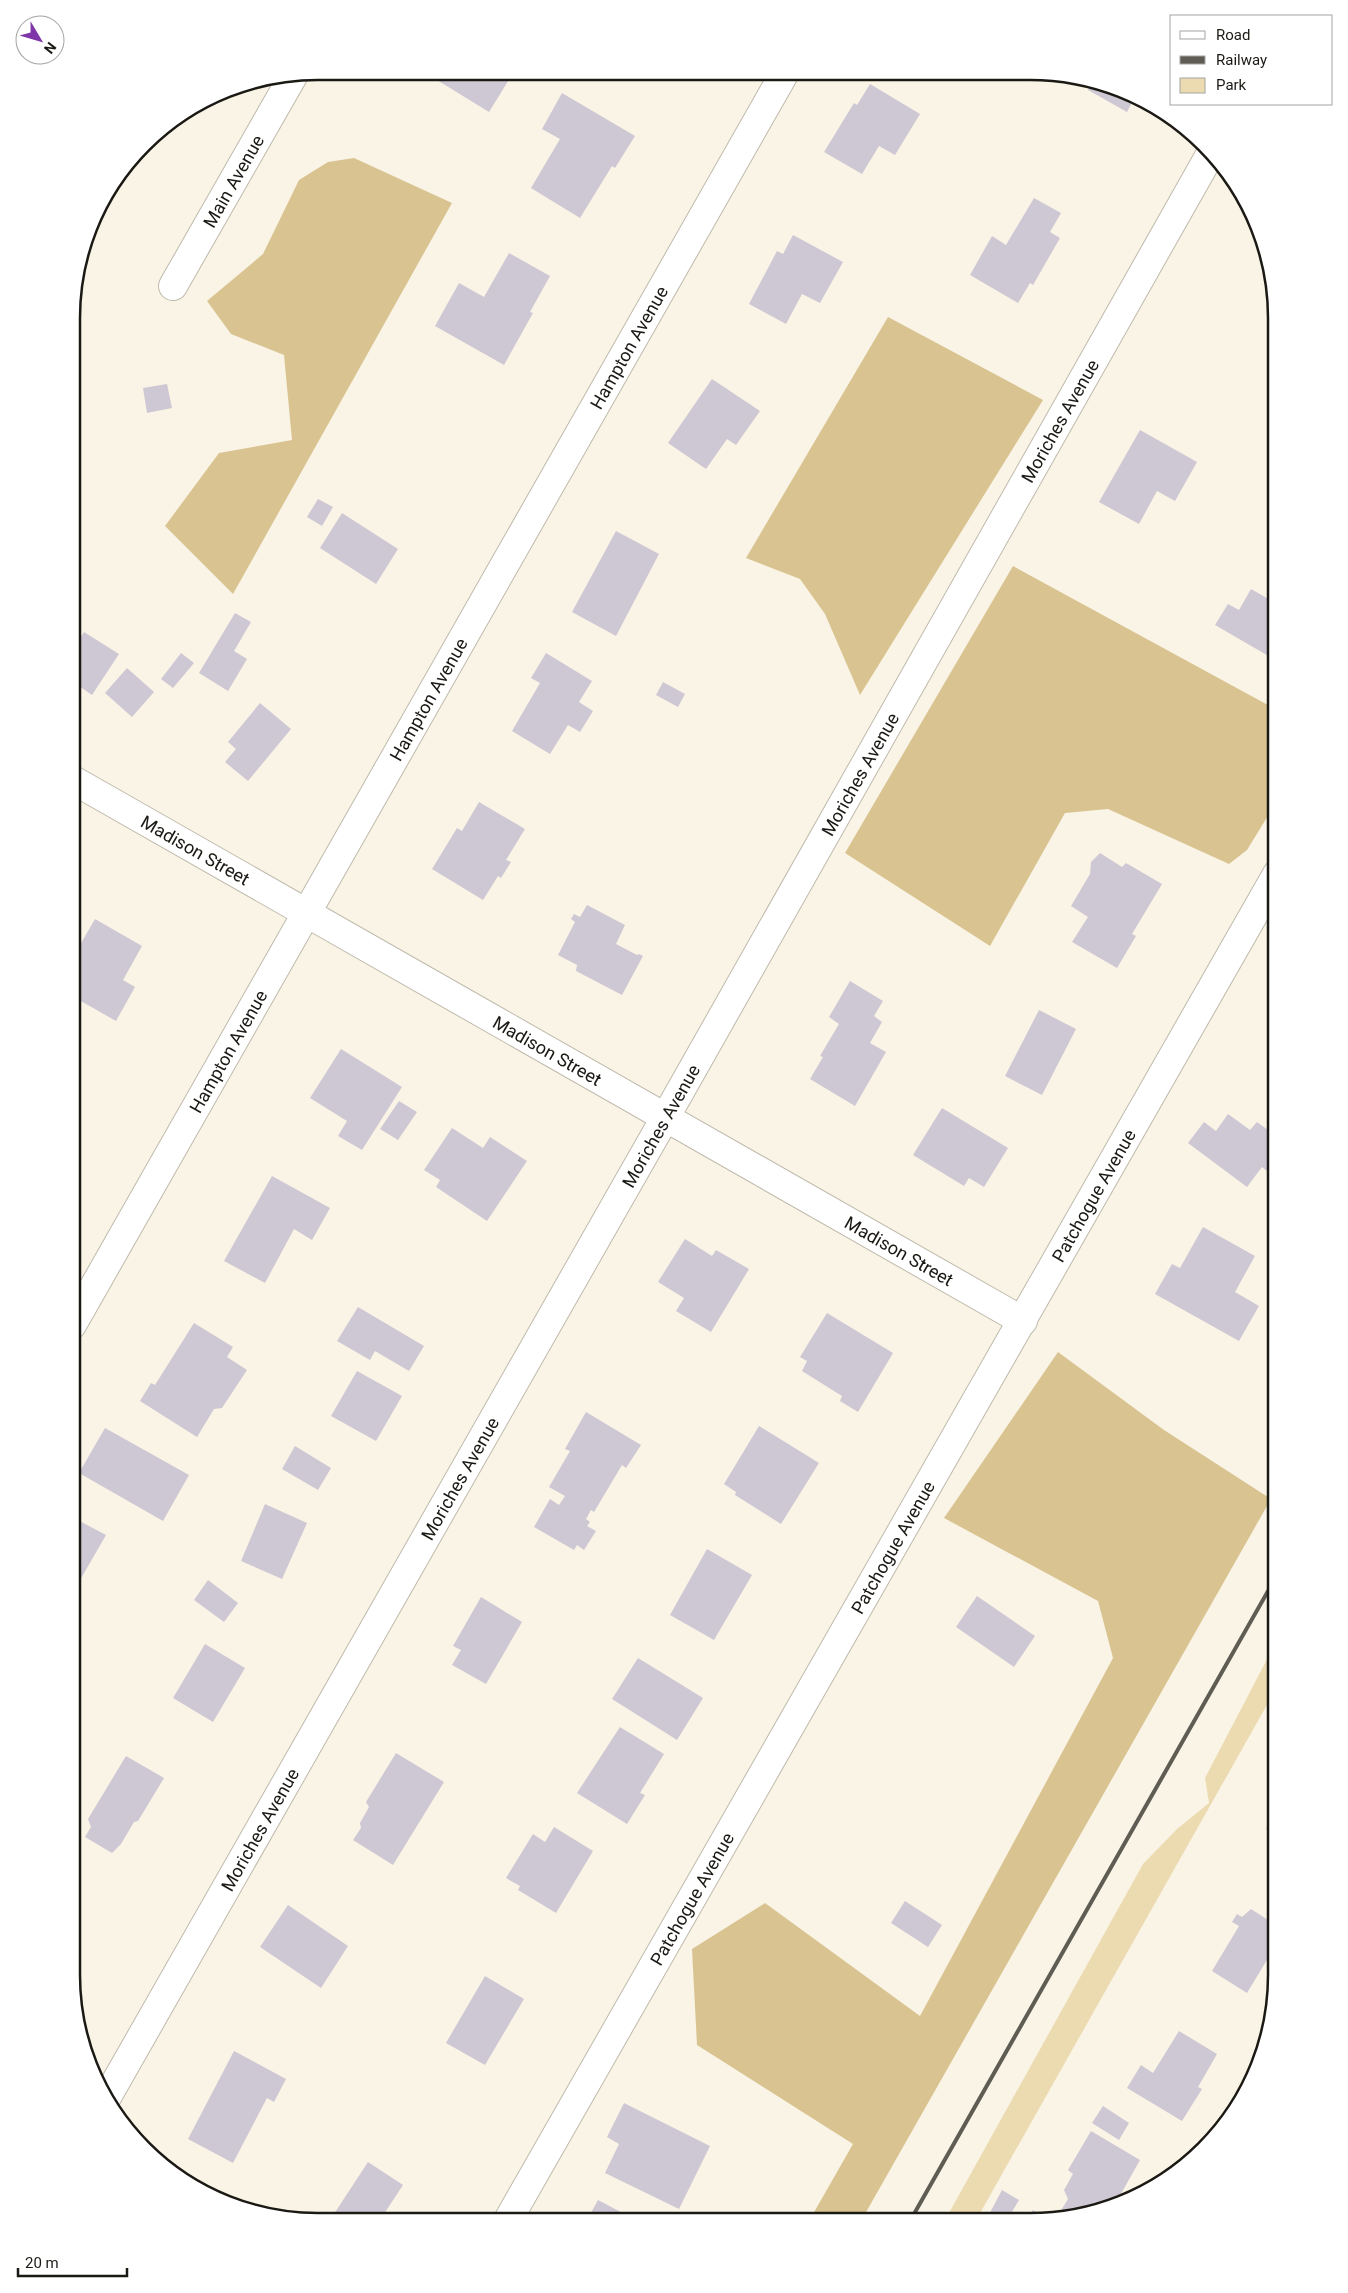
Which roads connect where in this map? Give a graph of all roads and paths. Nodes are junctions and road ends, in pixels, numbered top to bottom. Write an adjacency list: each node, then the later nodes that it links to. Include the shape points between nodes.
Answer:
1 (781, 80): 7 (street, Hampton Avenue)
2 (290, 82): 4 (street, Main Avenue)
3 (1207, 159): 8 (street, Moriches Avenue)
4 (174, 286)
5 (80, 784): 7 (street, Madison Street)
6 (1268, 890): 10 (street, Patchogue Avenue)
7 (306, 913): 8 (street, Madison Street); 9 (street, Hampton Avenue)
8 (665, 1118): 10 (street, Madison Street); 11 (street, Moriches Avenue)
9 (80, 1311)
10 (1023, 1320): 12 (street, Patchogue Avenue)
11 (110, 2091)
12 (512, 2213)

